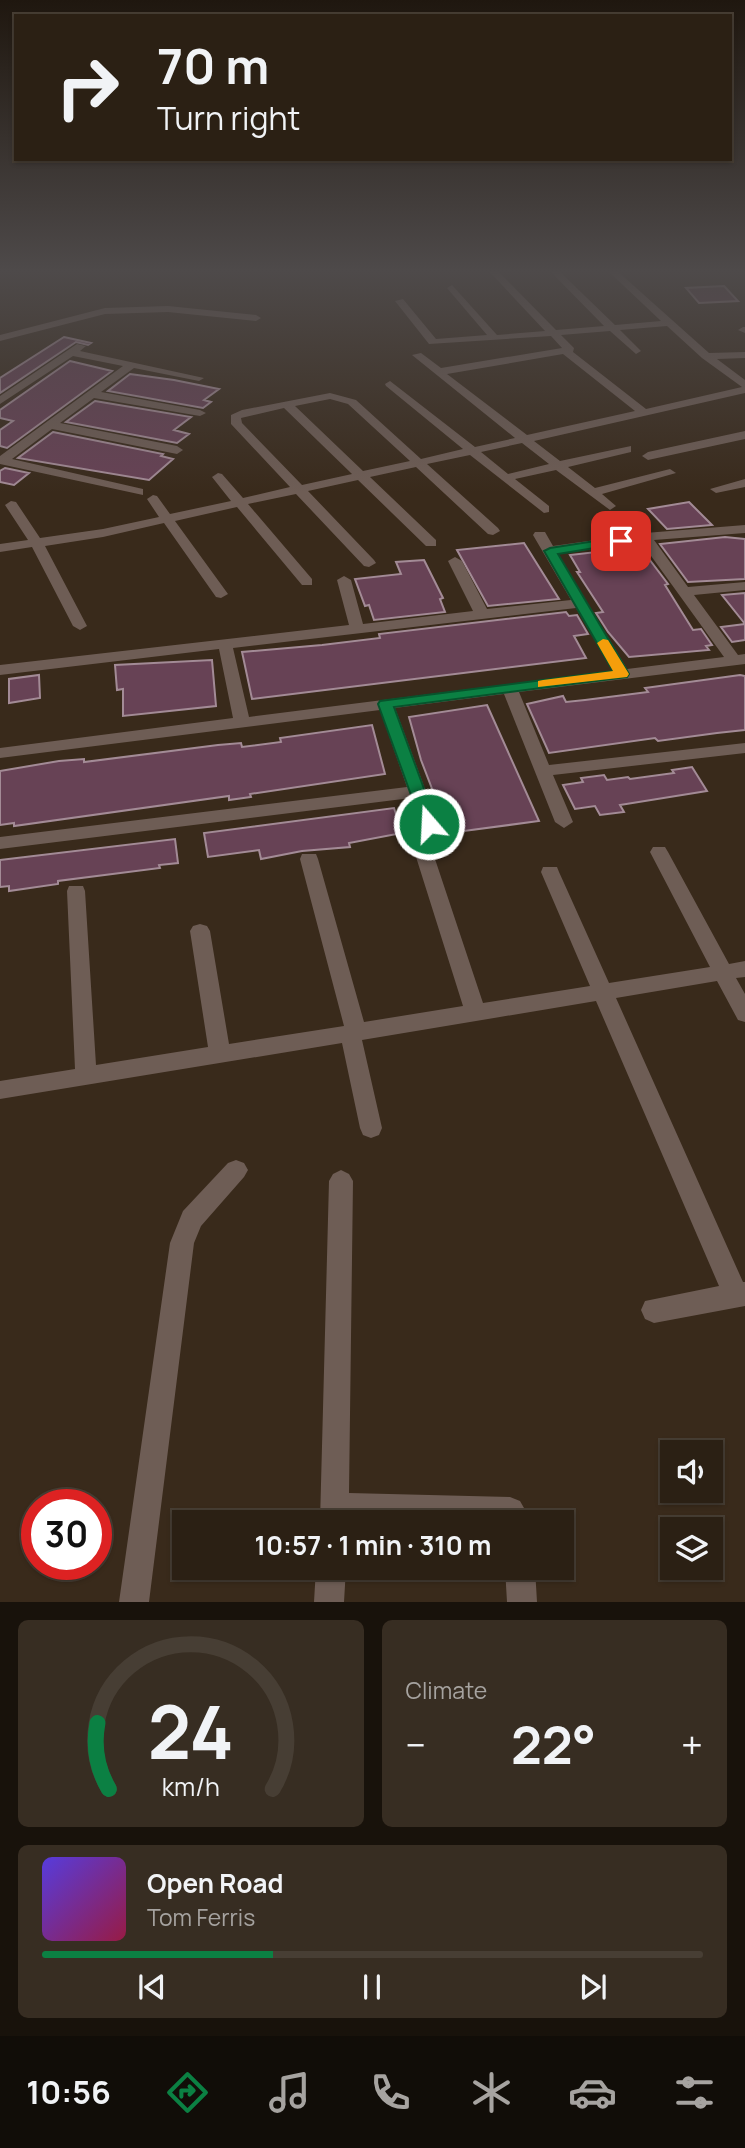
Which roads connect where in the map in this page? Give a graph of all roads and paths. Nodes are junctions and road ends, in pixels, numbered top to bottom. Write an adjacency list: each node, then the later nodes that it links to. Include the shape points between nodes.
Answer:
1 (83, 344): 7 (street)
2 (564, 344): 5 (street, via 570,350)
3 (628, 344): 6 (street)
4 (693, 344): 10 (street)
5 (565, 351): 12 (street); 19 (street)
6 (636, 351)
7 (72, 353): 11 (street); 17 (street)
8 (417, 355): 12 (street)
9 (745, 355): 10 (street)
10 (706, 356): 15 (street)
11 (130, 366): 13 (street); 16 (street)
12 (438, 372): 23 (street)
13 (199, 378)
14 (390, 384): 26 (street)
15 (745, 387): 19 (street)
16 (91, 394): 20 (street); 21 (street)
17 (0, 401)
18 (287, 404): 29 (street, via 342,397); 32 (street); 36 (street, via 242,413 234,419)
19 (643, 412): 23 (street)
20 (200, 413)
21 (50, 425): 25 (street); 28 (street)
22 (745, 435): 27 (street)
23 (524, 438): 26 (street); 30 (street)
24 (627, 449): 30 (street)
25 (177, 450)
26 (470, 450): 29 (street); 34 (street)
27 (648, 456)
28 (1, 460): 38 (street)
29 (418, 462): 32 (street); 47 (street)
30 (559, 465): 34 (street); 39 (street)
31 (670, 473): 39 (street)
32 (361, 475): 36 (street); 50 (street)
33 (218, 477): 41 (street)
34 (506, 478): 44 (street)
35 (745, 483): 37 (street)
36 (300, 488): 41 (street); 55 (street)
37 (716, 489)
38 (139, 492)
39 (595, 492): 43 (street)
40 (153, 499): 45 (street)
41 (237, 502): 45 (street); 57 (street)
42 (11, 505): 51 (street)
43 (610, 506)
44 (544, 509)
45 (167, 517): 51 (street); 60 (street)
46 (745, 529): 49 (street)
47 (493, 531)
48 (540, 534): 53 (street)
49 (645, 537): 53 (street); 59 (street)
50 (431, 543)
51 (37, 544): 52 (street); 63 (street)
52 (0, 548)
53 (550, 551): 61 (street)
54 (455, 561): 62 (street)
55 (369, 563)
56 (344, 580): 64 (street)
57 (307, 582)
58 (745, 586): 59 (street)
59 (684, 592): 66 (street)
60 (221, 594)
61 (580, 603): 62 (street); 68 (street)
62 (482, 614): 64 (street)
63 (80, 626)
64 (357, 629): 65 (street)
65 (225, 644): 67 (street); 71 (street)
66 (740, 660): 68 (street)
67 (0, 670)
68 (622, 674): 69 (street)
69 (509, 688): 70 (street); 74 (street)
70 (386, 704): 71 (street); 75 (street)
71 (242, 722): 73 (street)
72 (745, 748): 74 (street)
73 (0, 753)
74 (543, 771): 76 (street)
75 (418, 792): 77 (street); 86 (street)
76 (564, 822)
77 (0, 843)
78 (659, 852): 84 (street)
79 (310, 859): 88 (street)
80 (550, 872): 85 (street)
81 (76, 891): 90 (street)
82 (200, 931): 89 (street)
83 (745, 969): 84 (street)
84 (723, 972): 85 (street); 87 (street)
85 (604, 992): 86 (street); 95 (street)
86 (476, 1013): 88 (street)
87 (745, 1014)
88 (353, 1033): 89 (street); 92 (street)
89 (220, 1054): 90 (street)
90 (86, 1076): 91 (street)
91 (0, 1090)
92 (371, 1128)
93 (236, 1170): 100 (street, via 192,1219 182,1243)
94 (341, 1181): 97 (street)
95 (740, 1295): 96 (street)
96 (654, 1310)
97 (334, 1510)
98 (330, 1580): 101 (street)
99 (521, 1580): 102 (street)
100 (134, 1602)
101 (329, 1602)
102 (522, 1602)

